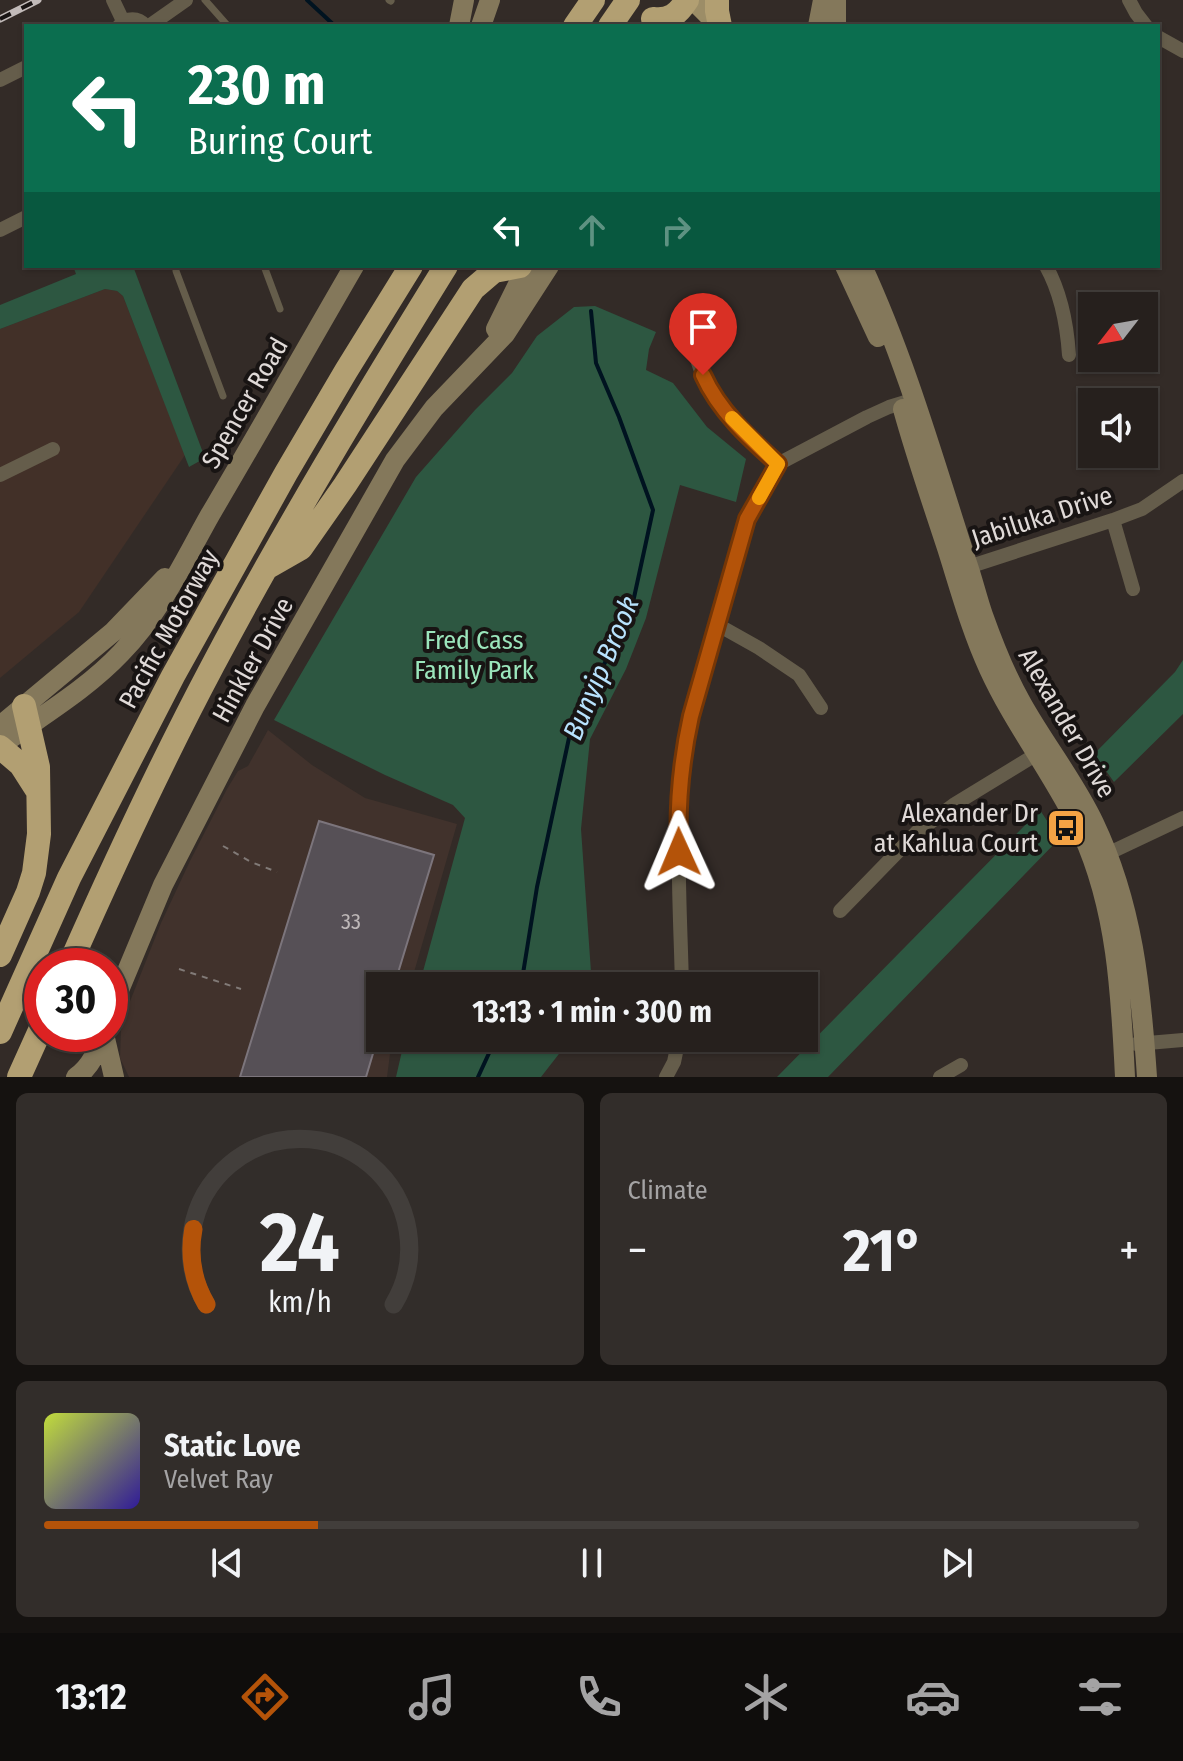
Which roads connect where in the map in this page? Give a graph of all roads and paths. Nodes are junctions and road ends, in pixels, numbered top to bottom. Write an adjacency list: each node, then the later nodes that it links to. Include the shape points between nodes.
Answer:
1 (113, 0): 14 (street)
2 (124, 0): 14 (street)
3 (186, 0): 17 (street)
4 (205, 0): 18 (lane)
5 (464, 0): 19 (street)
6 (488, 0): 20 (street)
7 (593, 0): 21 (highway)
8 (629, 0): 15 (main road); 22 (highway)
9 (690, 0): 15 (highway, via 672,17); 23 (main road)
10 (717, 0): 24 (highway)
11 (823, 0): 25 (street)
12 (836, 0): 26 (street)
13 (1129, 0): 27 (street)
14 (124, 22): 16 (street)
15 (657, 22)
16 (145, 24)
17 (150, 24)
18 (226, 24)
19 (459, 24)
20 (482, 24)
21 (576, 24)
22 (611, 24)
23 (718, 24)
24 (720, 24)
25 (818, 24)
26 (836, 24)
27 (1144, 24)
28 (1160, 38): 29 (street)
29 (1183, 51)
30 (24, 68): 31 (street)
31 (0, 80)
32 (24, 218): 33 (street)
33 (0, 230)
34 (176, 268): 49 (lane)
35 (265, 268): 45 (lane)
36 (353, 268): 61 (street, Spencer Road, via 155,612 123,652 76,693)
37 (410, 268): 77 (highway, Pacific Motorway, via 173,676 69,878)
38 (445, 268): 56 (highway)
39 (510, 268): 56 (highway, via 494,271 473,289 301,548)
40 (526, 268): 48 (street, Hinkler Drive)
41 (548, 268): 48 (street, Hinkler Drive, via 505,334)
42 (846, 268): 50 (street, Alexander Drive)
43 (863, 268): 50 (street, Alexander Drive)
44 (1047, 268): 47 (street, via 1063,313)
45 (280, 309)
46 (684, 312): 52 (street, via 715,400)
47 (1069, 355)
48 (481, 358): 73 (street, Hinkler Drive, via 404,446 263,692 163,885)
49 (223, 396)
50 (907, 401): 52 (street); 57 (street, Alexander Drive)
51 (53, 449): 53 (street)
52 (778, 464): 59 (street, via 747,519)
53 (0, 475)
54 (1183, 481): 55 (street, Jabiluka Drive, via 1142,509)
55 (1113, 520): 57 (street, Jabiluka Drive); 58 (street)
56 (266, 568): 71 (highway, via 152,787)
57 (961, 569): 64 (street, Alexander Drive, via 973,631 989,668 1015,720)
58 (1133, 589)
59 (718, 625): 60 (street, via 799,675); 75 (street, via 691,716 680,783)
60 (821, 708)
61 (26, 716): 62 (street, Spencer Road); 63 (street, Spencer Road); 65 (highway, via 38,767)
62 (0, 726)
63 (0, 746): 65 (highway)
64 (1043, 750): 68 (street, Alexander Drive, via 1079,794); 70 (street, via 917,832); 80 (street, Alexander Drive, via 1082,834 1113,932)
65 (37, 790): 72 (highway, via 34,873)
66 (1183, 818): 68 (street)
67 (223, 846): 69 (path)
68 (1107, 854): 79 (street, Alexander Drive, via 1133,943)
69 (277, 872)
70 (840, 911)
71 (77, 948)
72 (0, 955)
73 (128, 969)
74 (179, 969): 76 (path)
75 (682, 972)
76 (241, 989)
77 (0, 1032)
78 (1183, 1040): 79 (street)
79 (1145, 1043): 80 (street); 92 (street, Alexander Drive)
80 (1124, 1046): 91 (street, Alexander Drive)
81 (30, 1052): 87 (highway)
82 (96, 1052): 86 (street)
83 (108, 1052): 88 (street)
84 (676, 1052): 89 (street)
85 (961, 1065): 90 (street)
86 (80, 1074): 88 (street, via 99,1070)
87 (19, 1077)
88 (114, 1077)
89 (666, 1077)
90 (940, 1077)
91 (1125, 1077)
92 (1147, 1077)

